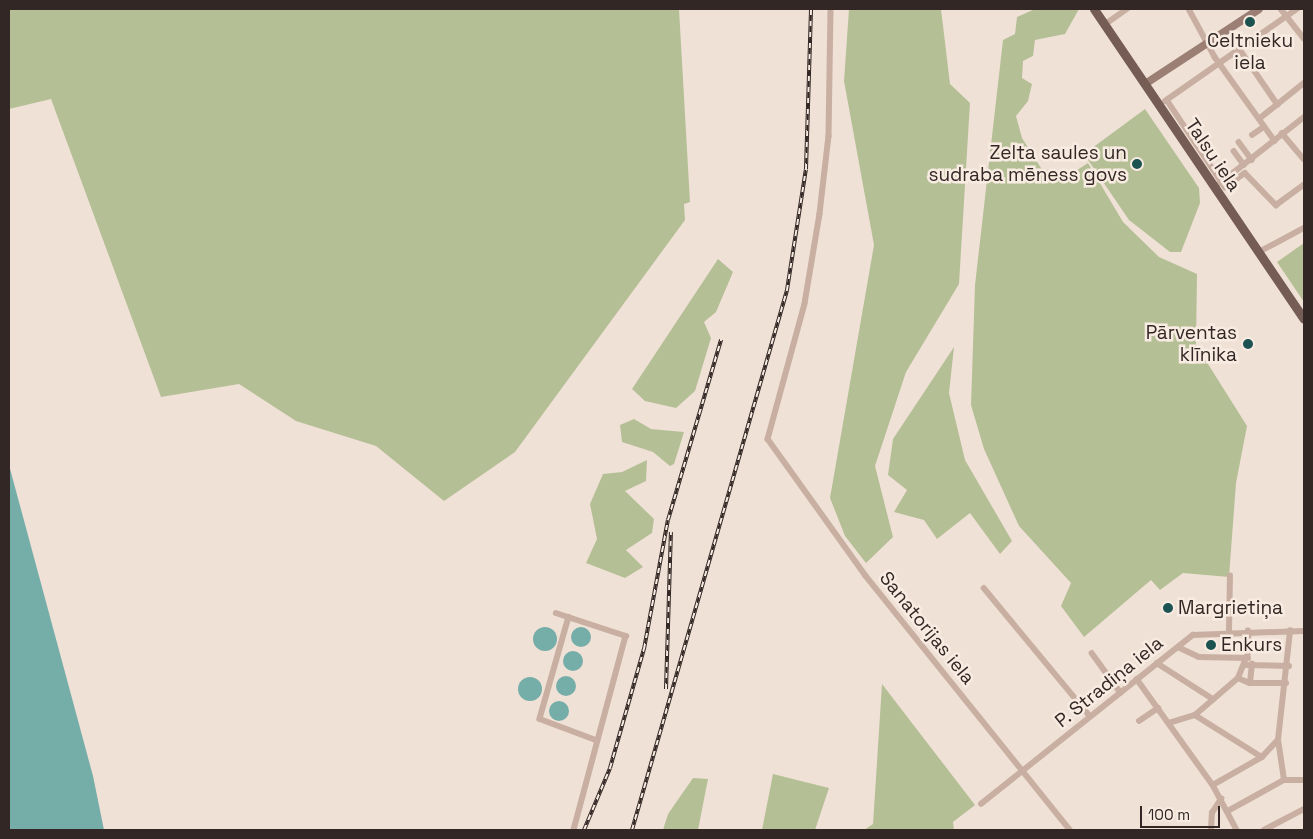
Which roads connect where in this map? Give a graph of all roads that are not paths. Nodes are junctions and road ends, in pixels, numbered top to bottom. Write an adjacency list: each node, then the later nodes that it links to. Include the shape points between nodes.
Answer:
1 (831, 9): 62 (street, Sanatorijas iela, via 829,136 820,214 806,304 768,439 866,576)
2 (1094, 9): 9 (main road, Talsu iela)
3 (1127, 9): 9 (street)
4 (1189, 9): 11 (street)
5 (1258, 9): 11 (street)
6 (1281, 9): 8 (street)
7 (1297, 9): 8 (street)
8 (1288, 15): 10 (street); 12 (street, via 1242,45)
9 (1104, 25): 15 (main road, Talsu iela)
10 (1304, 38)
11 (1206, 44): 13 (street); 15 (street)
12 (1241, 51): 13 (street); 17 (street)
13 (1220, 65): 16 (street); 19 (street)
14 (1304, 83): 17 (street)
15 (1145, 84): 16 (main road, Talsu iela)
16 (1163, 103): 29 (main road, Talsu iela)
17 (1278, 105): 19 (street)
18 (1304, 117): 21 (street)
19 (1259, 119): 20 (street)
20 (1264, 127): 22 (street); 23 (street)
21 (1282, 133): 23 (street); 26 (street)
22 (1252, 135)
23 (1276, 141): 27 (street)
24 (1240, 142): 27 (street)
25 (1234, 151): 28 (street)
26 (1304, 159)
27 (1252, 160): 28 (street)
28 (1244, 169): 29 (street); 30 (street, via 1276,205)
29 (1218, 184): 32 (main road, Talsu iela)
30 (1304, 186)
31 (1304, 228): 32 (street)
32 (1259, 252): 33 (main road, Talsu iela)
33 (1304, 319)
34 (1230, 576): 38 (street)
35 (984, 588): 56 (street)
36 (556, 613): 37 (street)
37 (569, 617): 59 (street, via 540,719); 59 (street, via 626,636)
38 (1229, 631): 39 (street, P. Stradiņa iela); 42 (street, P. Stradiņa iela, via 1200,632)
39 (1248, 631): 40 (street, P. Stradiņa iela); 44 (street)
40 (1290, 631): 41 (street, P. Stradiņa iela); 47 (street)
41 (1304, 631)
42 (1178, 647): 44 (street, via 1199,657); 45 (street, P. Stradiņa iela)
43 (1092, 653): 52 (street)
44 (1248, 658): 46 (street)
45 (1157, 663): 49 (street, P. Stradiņa iela); 53 (street)
46 (1248, 665): 47 (street); 48 (street); 50 (street)
47 (1289, 666): 51 (street)
48 (1238, 678): 50 (street); 53 (street)
49 (1138, 680): 52 (street, P. Stradiņa iela); 54 (street)
50 (1250, 682): 51 (street)
51 (1286, 683): 60 (street)
52 (1121, 693): 56 (street, P. Stradiņa iela)
53 (1213, 699): 55 (street)
54 (1158, 708): 57 (street); 58 (street)
55 (1195, 715): 58 (street); 61 (street)
56 (1090, 716): 62 (street, P. Stradiņa iela)
57 (1139, 721)
58 (1169, 723): 65 (street)
59 (596, 740): 70 (street)
60 (1278, 740): 61 (street); 63 (street)
61 (1262, 757): 65 (street)
62 (1023, 771): 67 (street, P. Stradiņa iela); 71 (street, Sanatorijas iela)
63 (1284, 780): 64 (street); 69 (street)
64 (1304, 780)
65 (1213, 785): 66 (street)
66 (1221, 799): 69 (street); 72 (street, via 1212,813)
67 (981, 804)
68 (1304, 809): 74 (street)
69 (1228, 811): 73 (street)
70 (574, 830)
71 (1070, 830)
72 (1211, 830)
73 (1237, 830)
74 (1264, 830)

